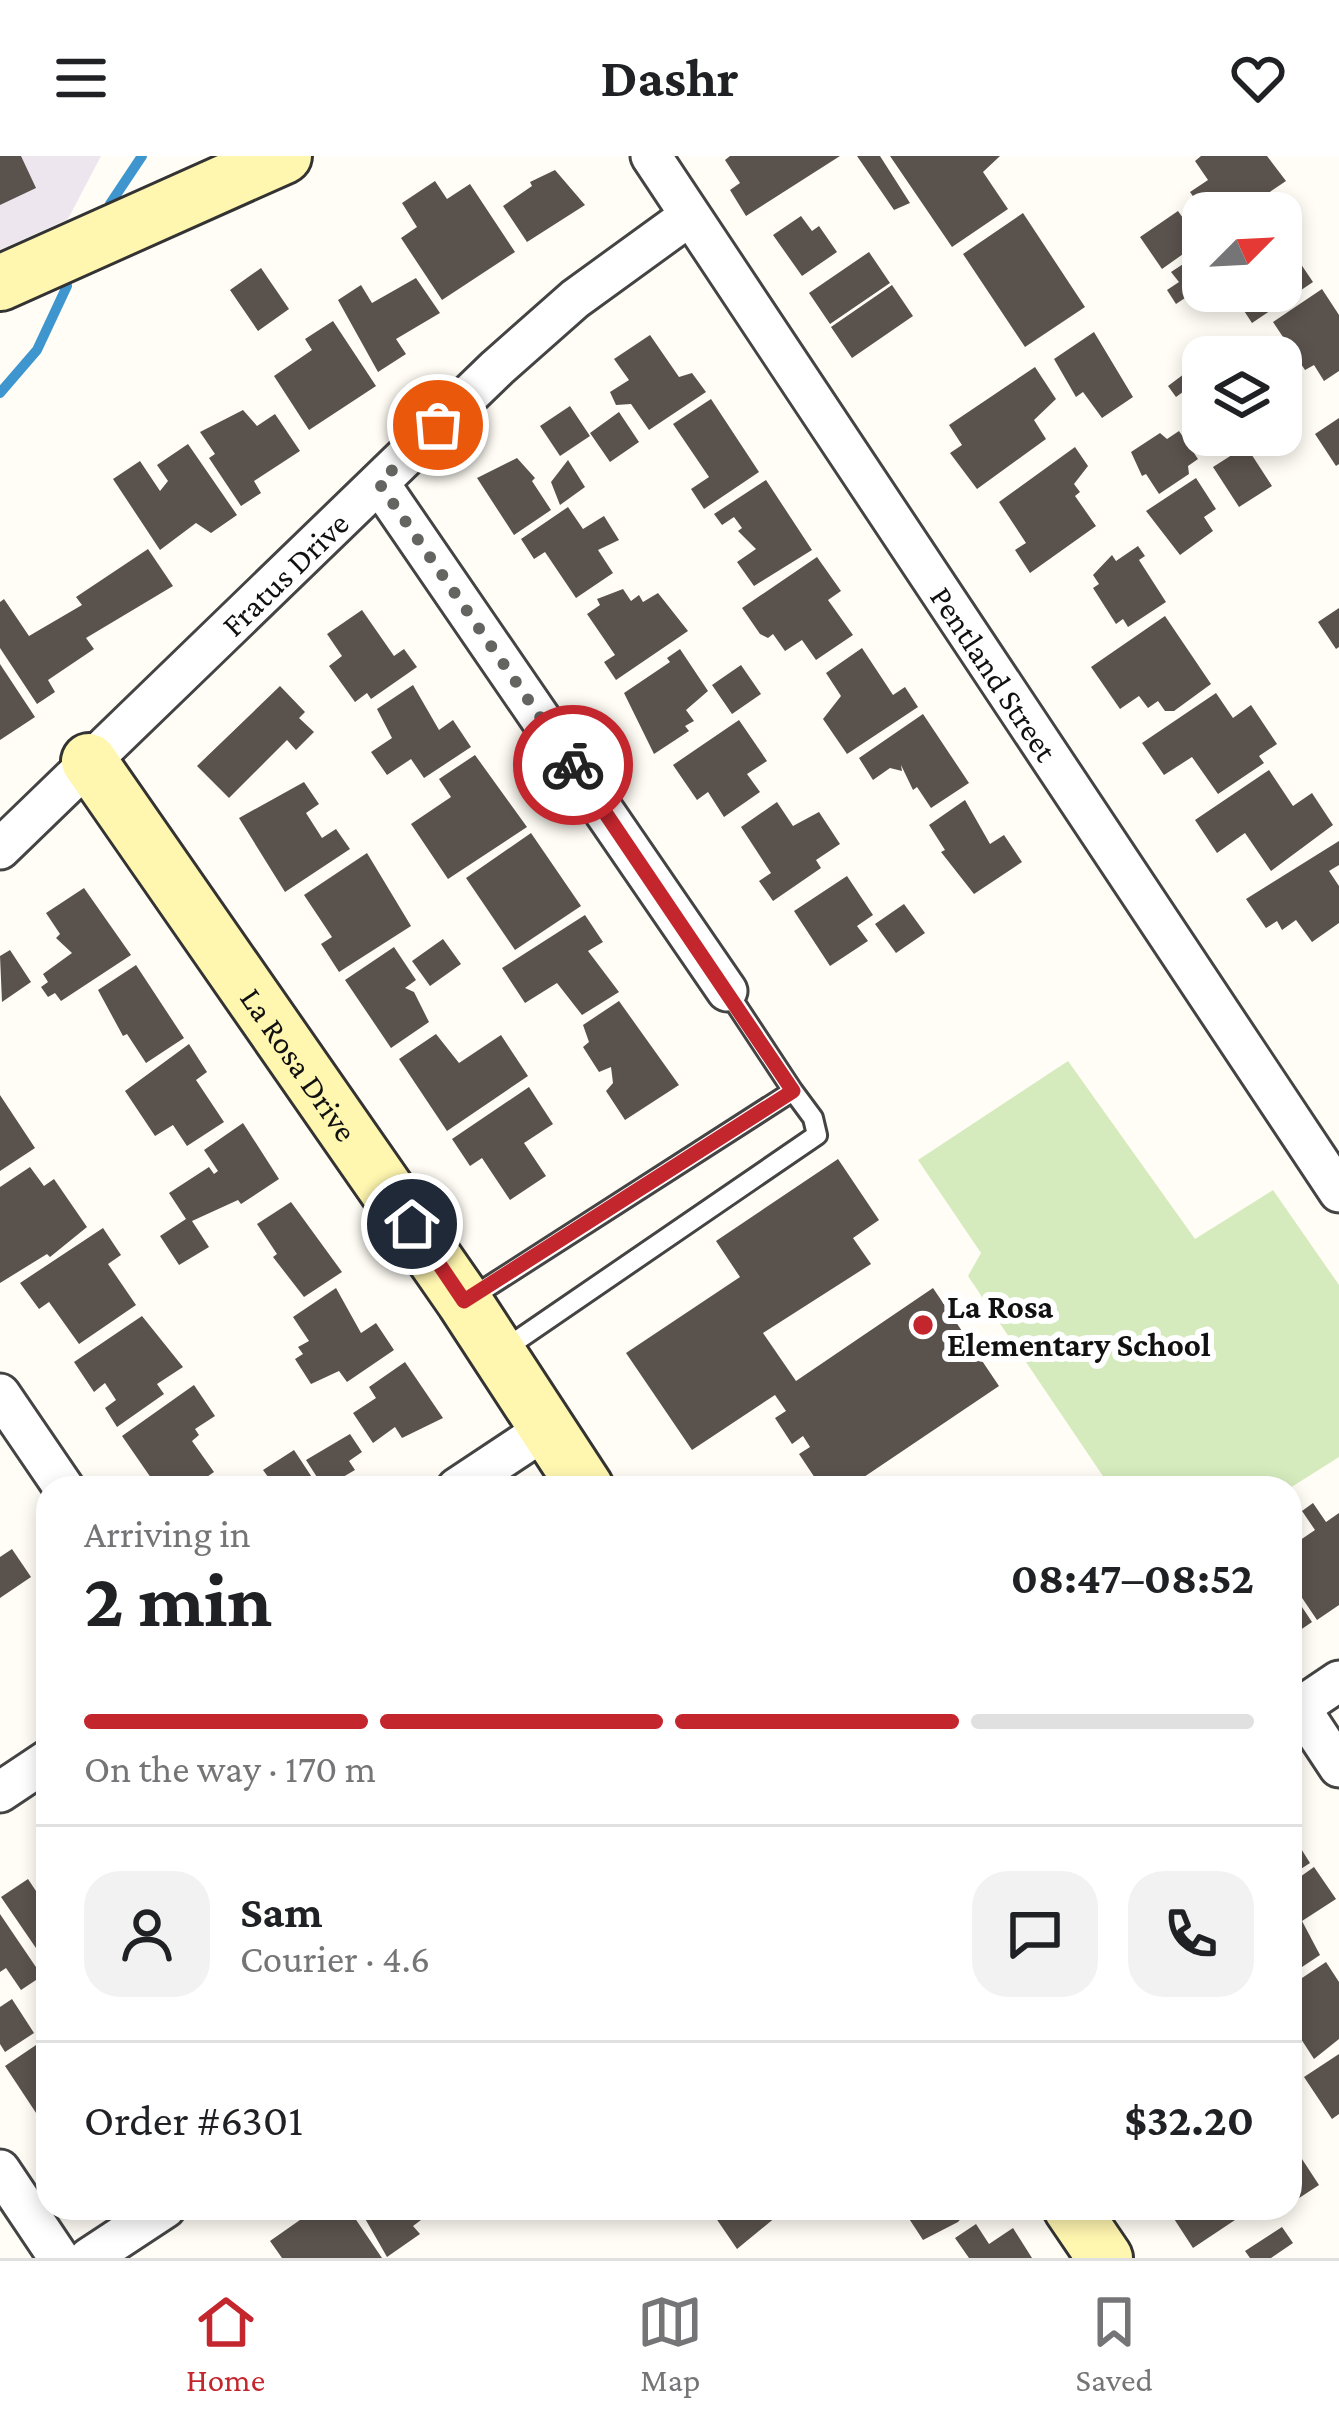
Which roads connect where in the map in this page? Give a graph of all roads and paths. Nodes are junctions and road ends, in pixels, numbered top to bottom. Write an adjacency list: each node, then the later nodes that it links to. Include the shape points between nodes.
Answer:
1 (284, 156): 4 (street)
2 (662, 164): 3 (street, Pentland Street)
3 (688, 217): 5 (street, Fratus Drive, via 574,298); 10 (street, Pentland Street)
4 (18, 274)
5 (379, 483): 6 (street, Fratus Drive); 8 (street)
6 (89, 761): 7 (street, Fratus Drive); 11 (street, La Rosa Drive)
7 (0, 849)
8 (727, 991): 9 (lane)
9 (793, 1091): 11 (lane); 12 (lane, via 817,1135)
10 (1339, 1192)
11 (464, 1301): 12 (street, La Rosa Drive)
12 (499, 1353): 14 (street, La Rosa Drive)
13 (0, 1394): 15 (street)
14 (546, 1429): 16 (street); 17 (street, La Rosa Drive)
15 (56, 1476)
16 (475, 1476)
17 (578, 1476)
18 (1339, 1681): 19 (street)
19 (1302, 1706)
20 (1302, 1720): 21 (street)
21 (1339, 1767)
22 (36, 1768): 23 (street)
23 (0, 1792)
24 (0, 2170): 27 (street)
25 (148, 2220): 28 (street)
26 (1079, 2220): 29 (street)
27 (58, 2258)
28 (89, 2258)
29 (1105, 2258)

